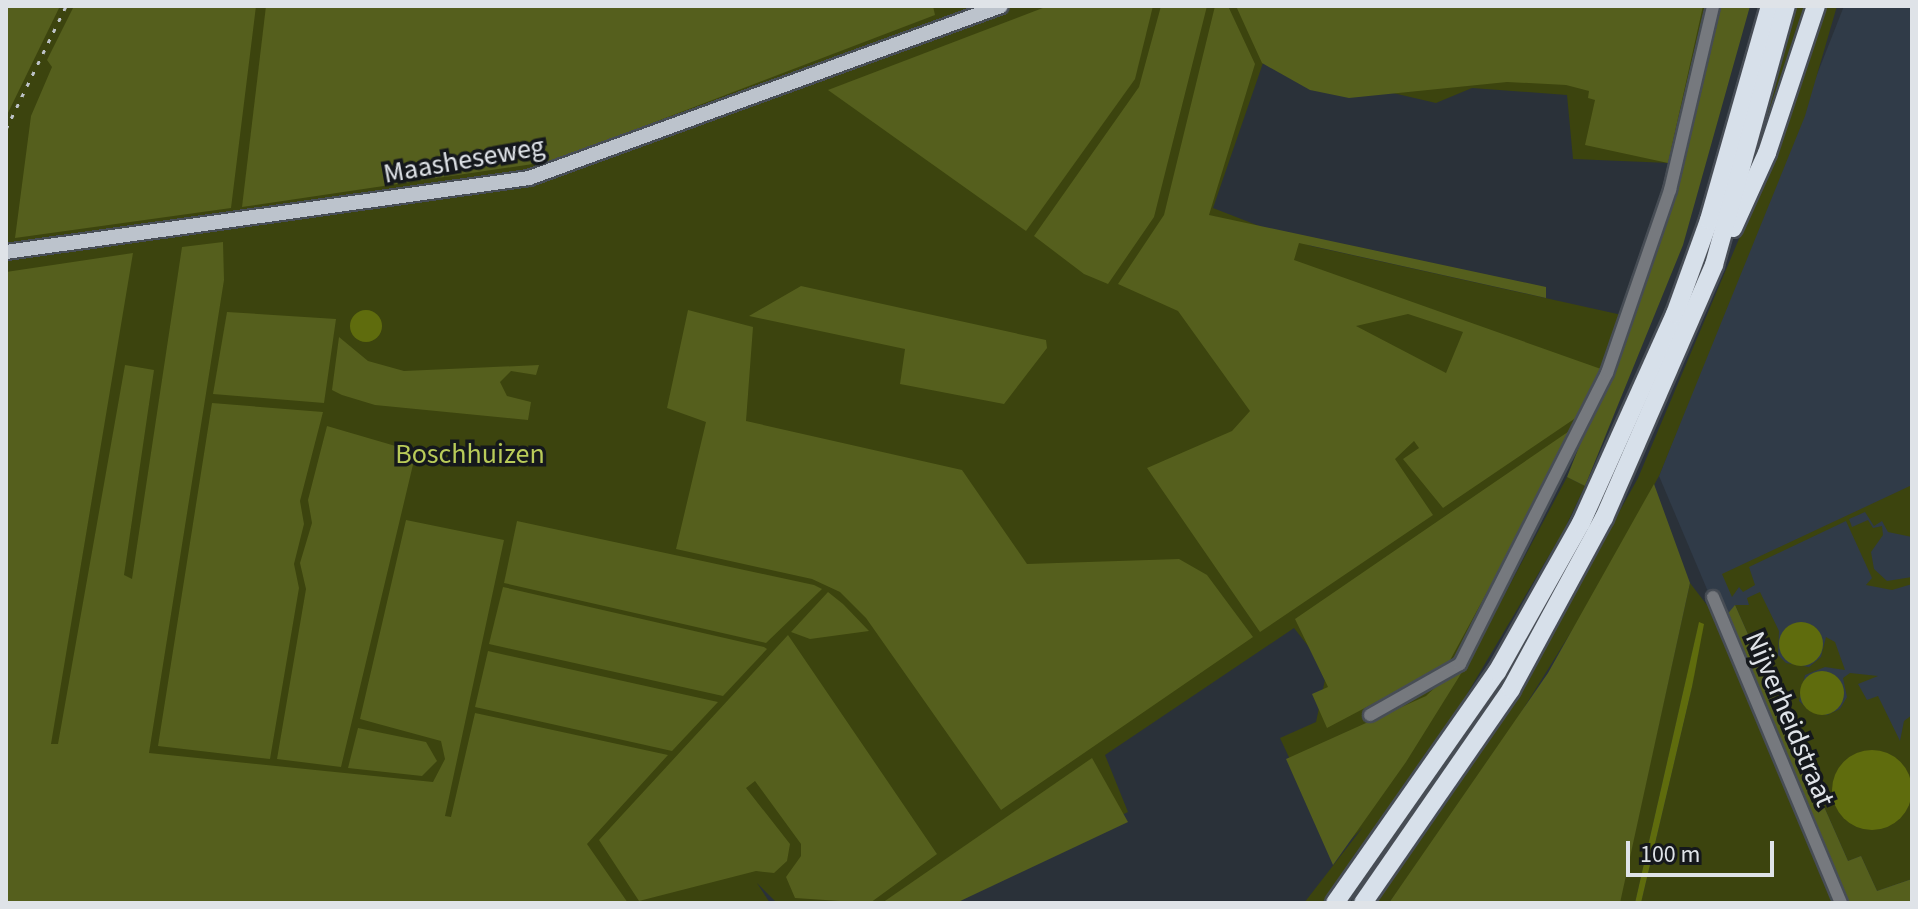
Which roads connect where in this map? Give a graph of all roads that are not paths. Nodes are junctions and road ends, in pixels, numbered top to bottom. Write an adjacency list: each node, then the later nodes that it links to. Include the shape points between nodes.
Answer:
1 (1001, 6): 6 (main road, Maasheseweg, via 529,178)
2 (1713, 6): 9 (street, via 1670,190 1607,373 1460,664)
3 (1770, 6): 10 (highway, via 1680,301 1581,523 1497,672)
4 (1786, 6): 7 (highway)
5 (1816, 6): 7 (highway, via 1750,198)
6 (6, 252)
7 (1714, 265): 11 (highway, via 1656,407 1569,585 1453,781)
8 (1713, 597): 12 (street, Nijverheidstraat)
9 (1370, 715)
10 (1335, 903)
11 (1363, 903)
12 (1841, 903)

